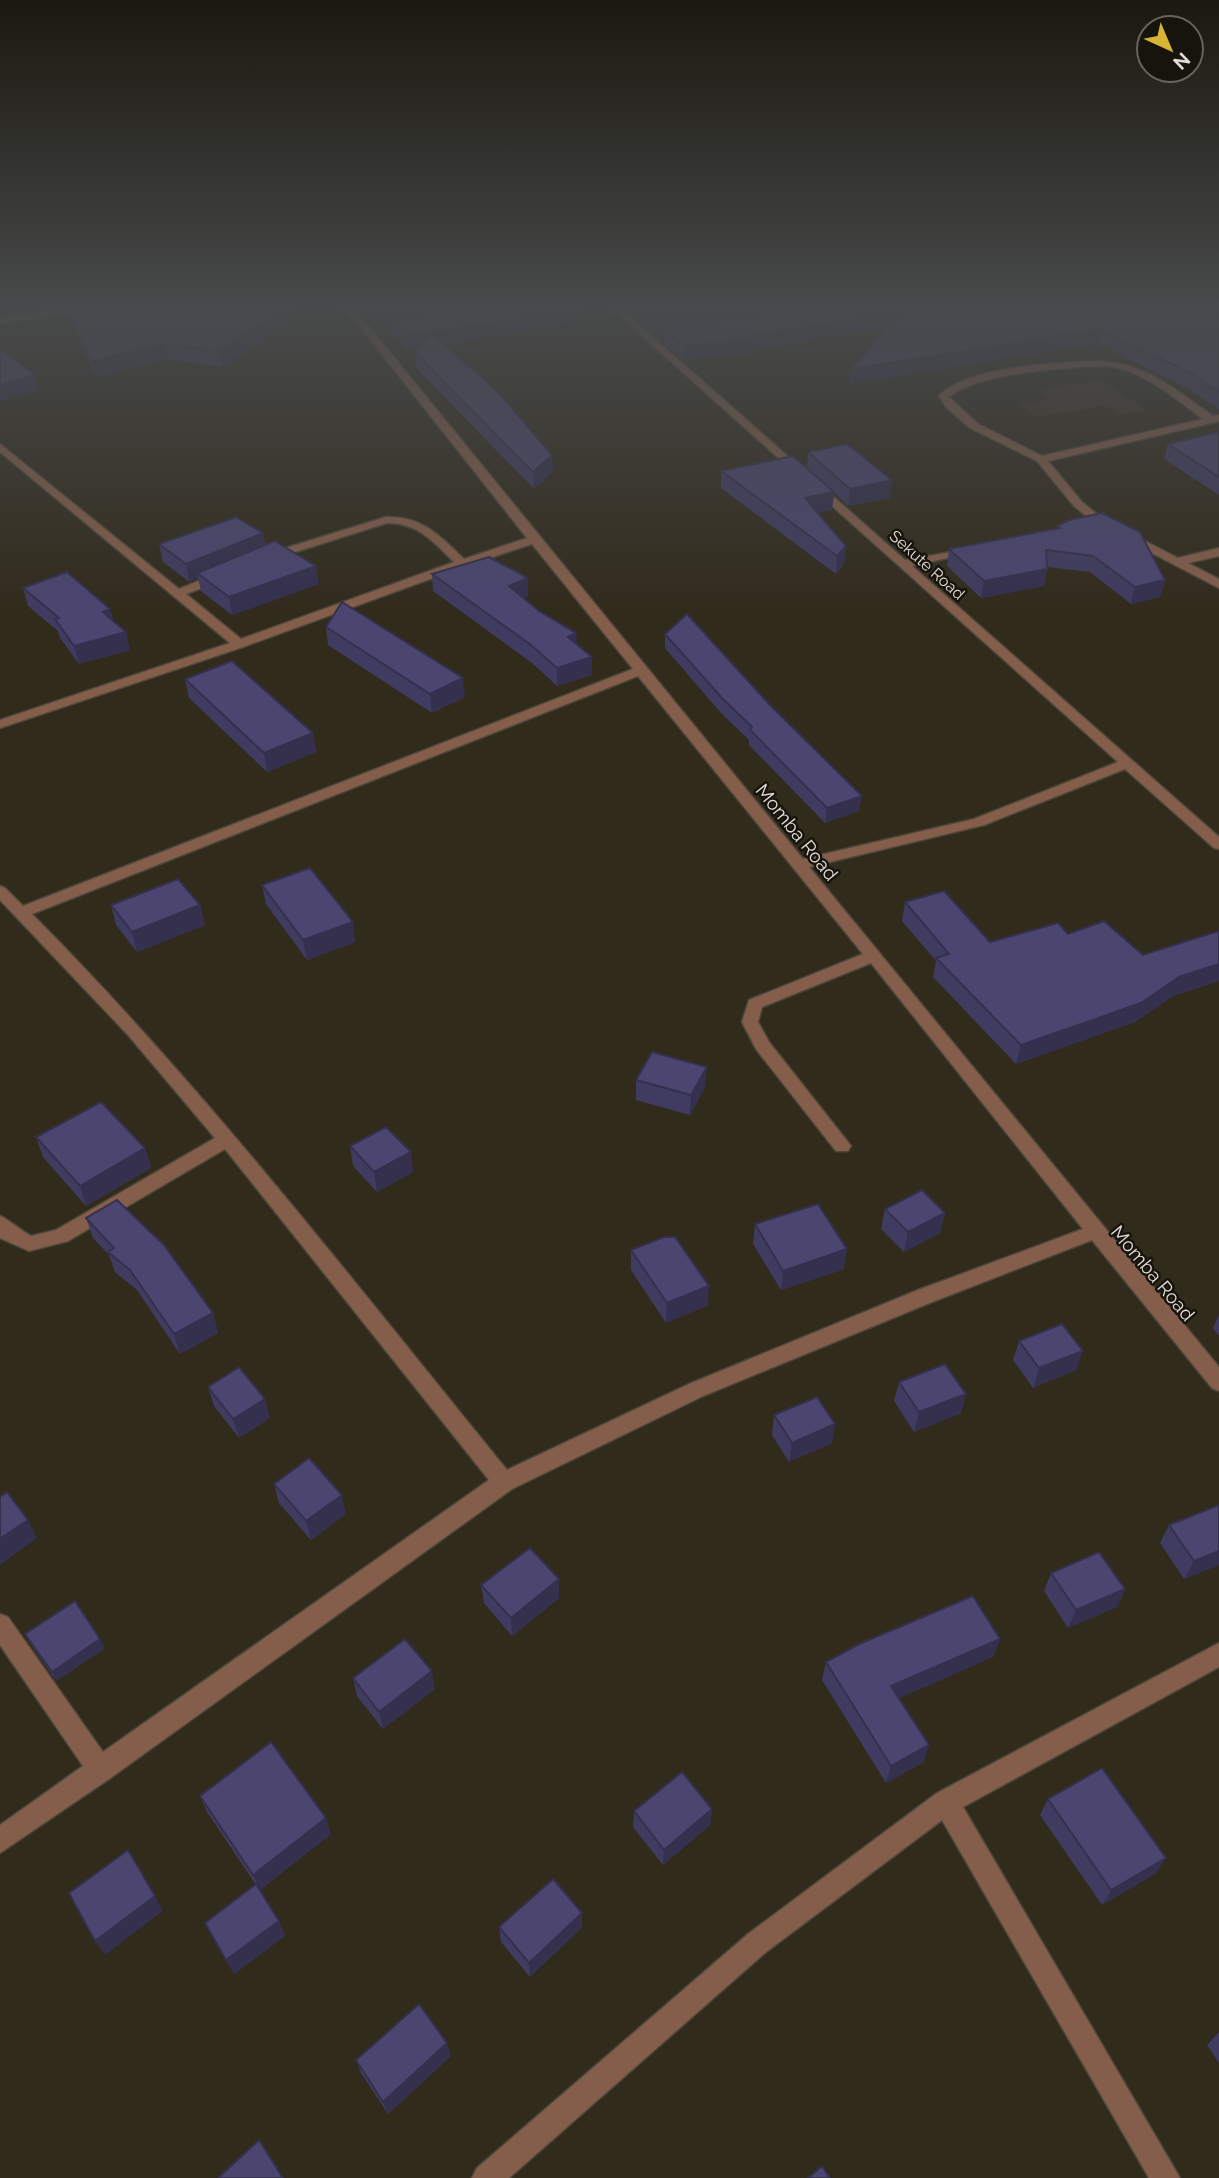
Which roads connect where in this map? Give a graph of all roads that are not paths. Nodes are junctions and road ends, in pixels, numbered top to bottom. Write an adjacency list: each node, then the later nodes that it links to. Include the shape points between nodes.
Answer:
1 (434, 409): 10 (street, Momba Road)
2 (736, 409): 16 (street, Sekute Road)
3 (954, 409): 7 (street, via 974,426)
4 (1199, 409): 5 (street)
5 (1216, 419): 7 (street)
6 (0, 447): 19 (street)
7 (1041, 459): 8 (street)
8 (1100, 522): 9 (street); 13 (street)
9 (1086, 524)
10 (534, 540): 15 (street); 21 (street, Momba Road)
11 (982, 547): 16 (street)
12 (1219, 552): 13 (street)
13 (1177, 562): 18 (street)
14 (254, 563): 15 (street, via 386,520 404,519 420,524)
15 (462, 563): 20 (street)
16 (903, 564): 23 (street, Sekute Road)
17 (229, 573): 19 (street)
18 (1219, 584)
19 (179, 593): 20 (street)
20 (239, 644): 22 (street)
21 (642, 670): 25 (street, Momba Road); 27 (street)
22 (0, 724)
23 (1126, 764): 24 (street, Sekute Road); 25 (street, via 979,822)
24 (1219, 845)
25 (798, 865): 28 (street, Momba Road)
26 (0, 891): 27 (street)
27 (22, 912): 29 (street)
28 (874, 956): 30 (street, via 755,1004 750,1022 762,1045); 32 (street, Momba Road)
29 (226, 1140): 31 (street, via 61,1236 29,1244); 34 (street)
30 (842, 1146)
31 (0, 1223)
32 (1094, 1232): 33 (street, Momba Road); 34 (street, via 696,1390)
33 (1219, 1382)
34 (504, 1482): 37 (street)
35 (0, 1625): 37 (street)
36 (1219, 1654): 38 (street)
37 (100, 1770): 39 (street)
38 (946, 1802): 40 (street, via 757,1943); 41 (street)
39 (0, 1840)
40 (487, 2178)
41 (1165, 2178)

